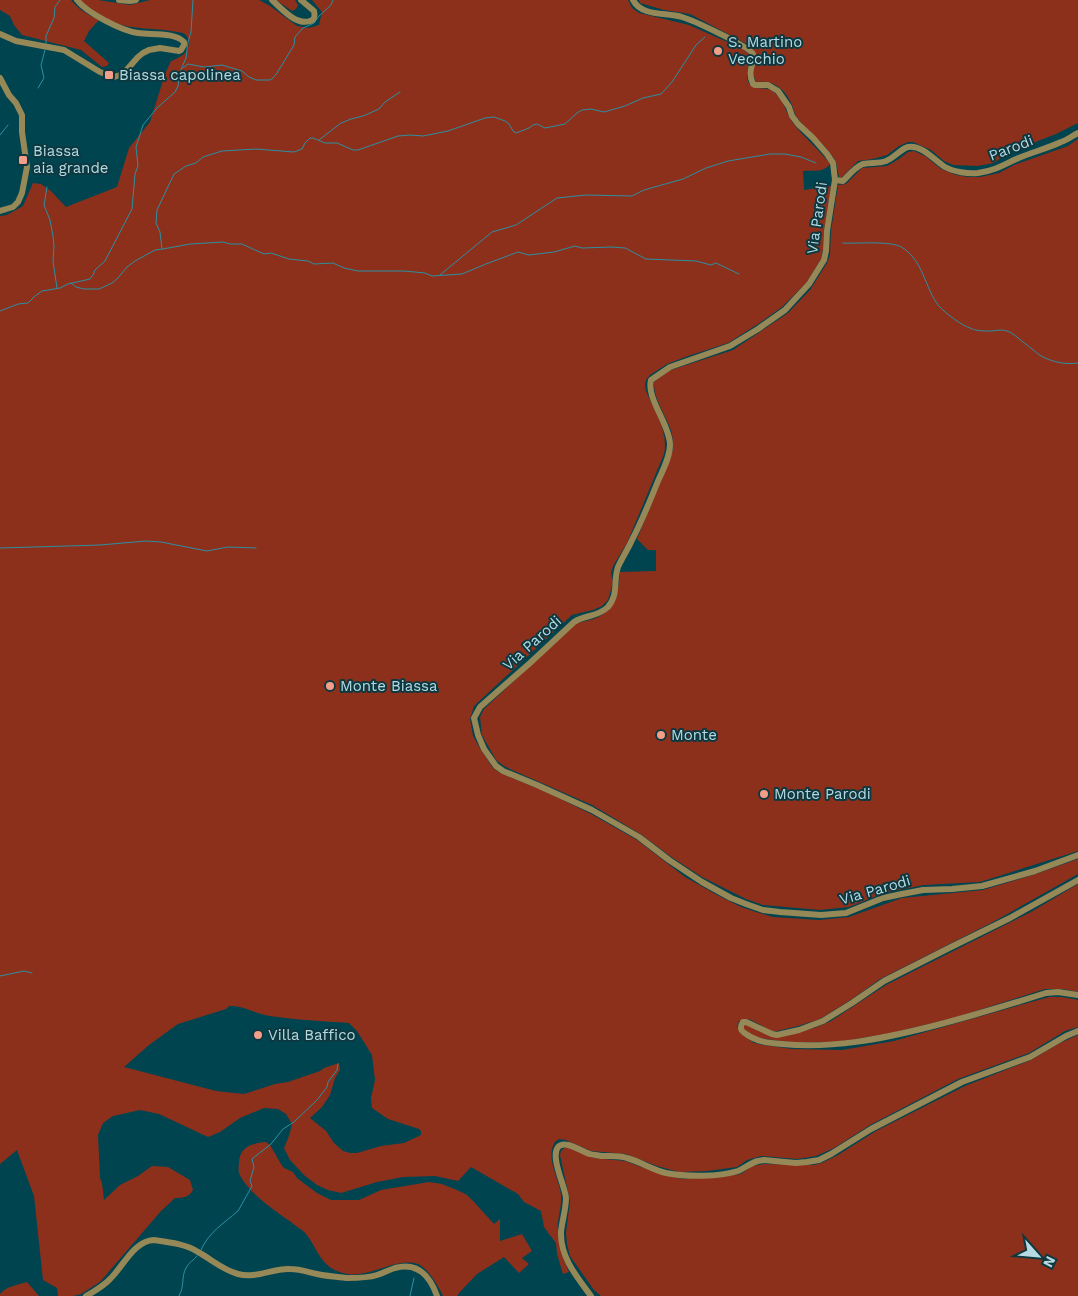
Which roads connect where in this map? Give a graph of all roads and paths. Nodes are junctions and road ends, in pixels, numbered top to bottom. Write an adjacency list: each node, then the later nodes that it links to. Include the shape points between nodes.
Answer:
1 (77, 0): 7 (street, via 95,15 127,31 176,37 184,42 184,46 179,51 160,48 143,53 121,76 114,77 64,50)
2 (119, 0): 3 (street)
3 (136, 0)
4 (272, 0): 5 (street, via 298,20 310,22 315,17 314,11)
5 (302, 0)
6 (633, 0): 10 (street, Via Parodi, via 642,9 683,17 748,49 753,54 750,74 753,84 768,85 778,91 798,124 833,163)
7 (0, 34)
8 (0, 78): 11 (street, via 22,115 27,167 22,194 16,205)
9 (1078, 133): 10 (street, Parodi, via 998,169 978,173 951,170 925,152 910,147 889,160 862,165 843,181)
10 (835, 180): 12 (street, Via Parodi, via 824,260 809,284 785,310 730,346 670,366 650,380 670,449 636,532 618,566 613,598 601,612 574,622 480,706 474,718 478,735 484,749 503,771 592,810 639,837 702,882 763,910 821,915 846,913 882,898 902,894 982,886)
11 (0, 211)
12 (1078, 856)
13 (1078, 880): 14 (street, via 884,981 822,1021 777,1035 746,1022 740,1027 747,1035 764,1042 840,1045 911,1032 1046,993)
14 (1078, 995)
15 (1078, 1031): 18 (street, via 1030,1057 962,1082 813,1161 764,1160 732,1172 682,1175 664,1172 626,1157 596,1155 569,1145 559,1146 556,1154 566,1199 562,1241 570,1267)
16 (86, 1296): 17 (street, via 112,1278 140,1245 154,1240 193,1249 225,1270 247,1276 293,1269 367,1278 410,1266 425,1275)
17 (437, 1296)
18 (591, 1296)

